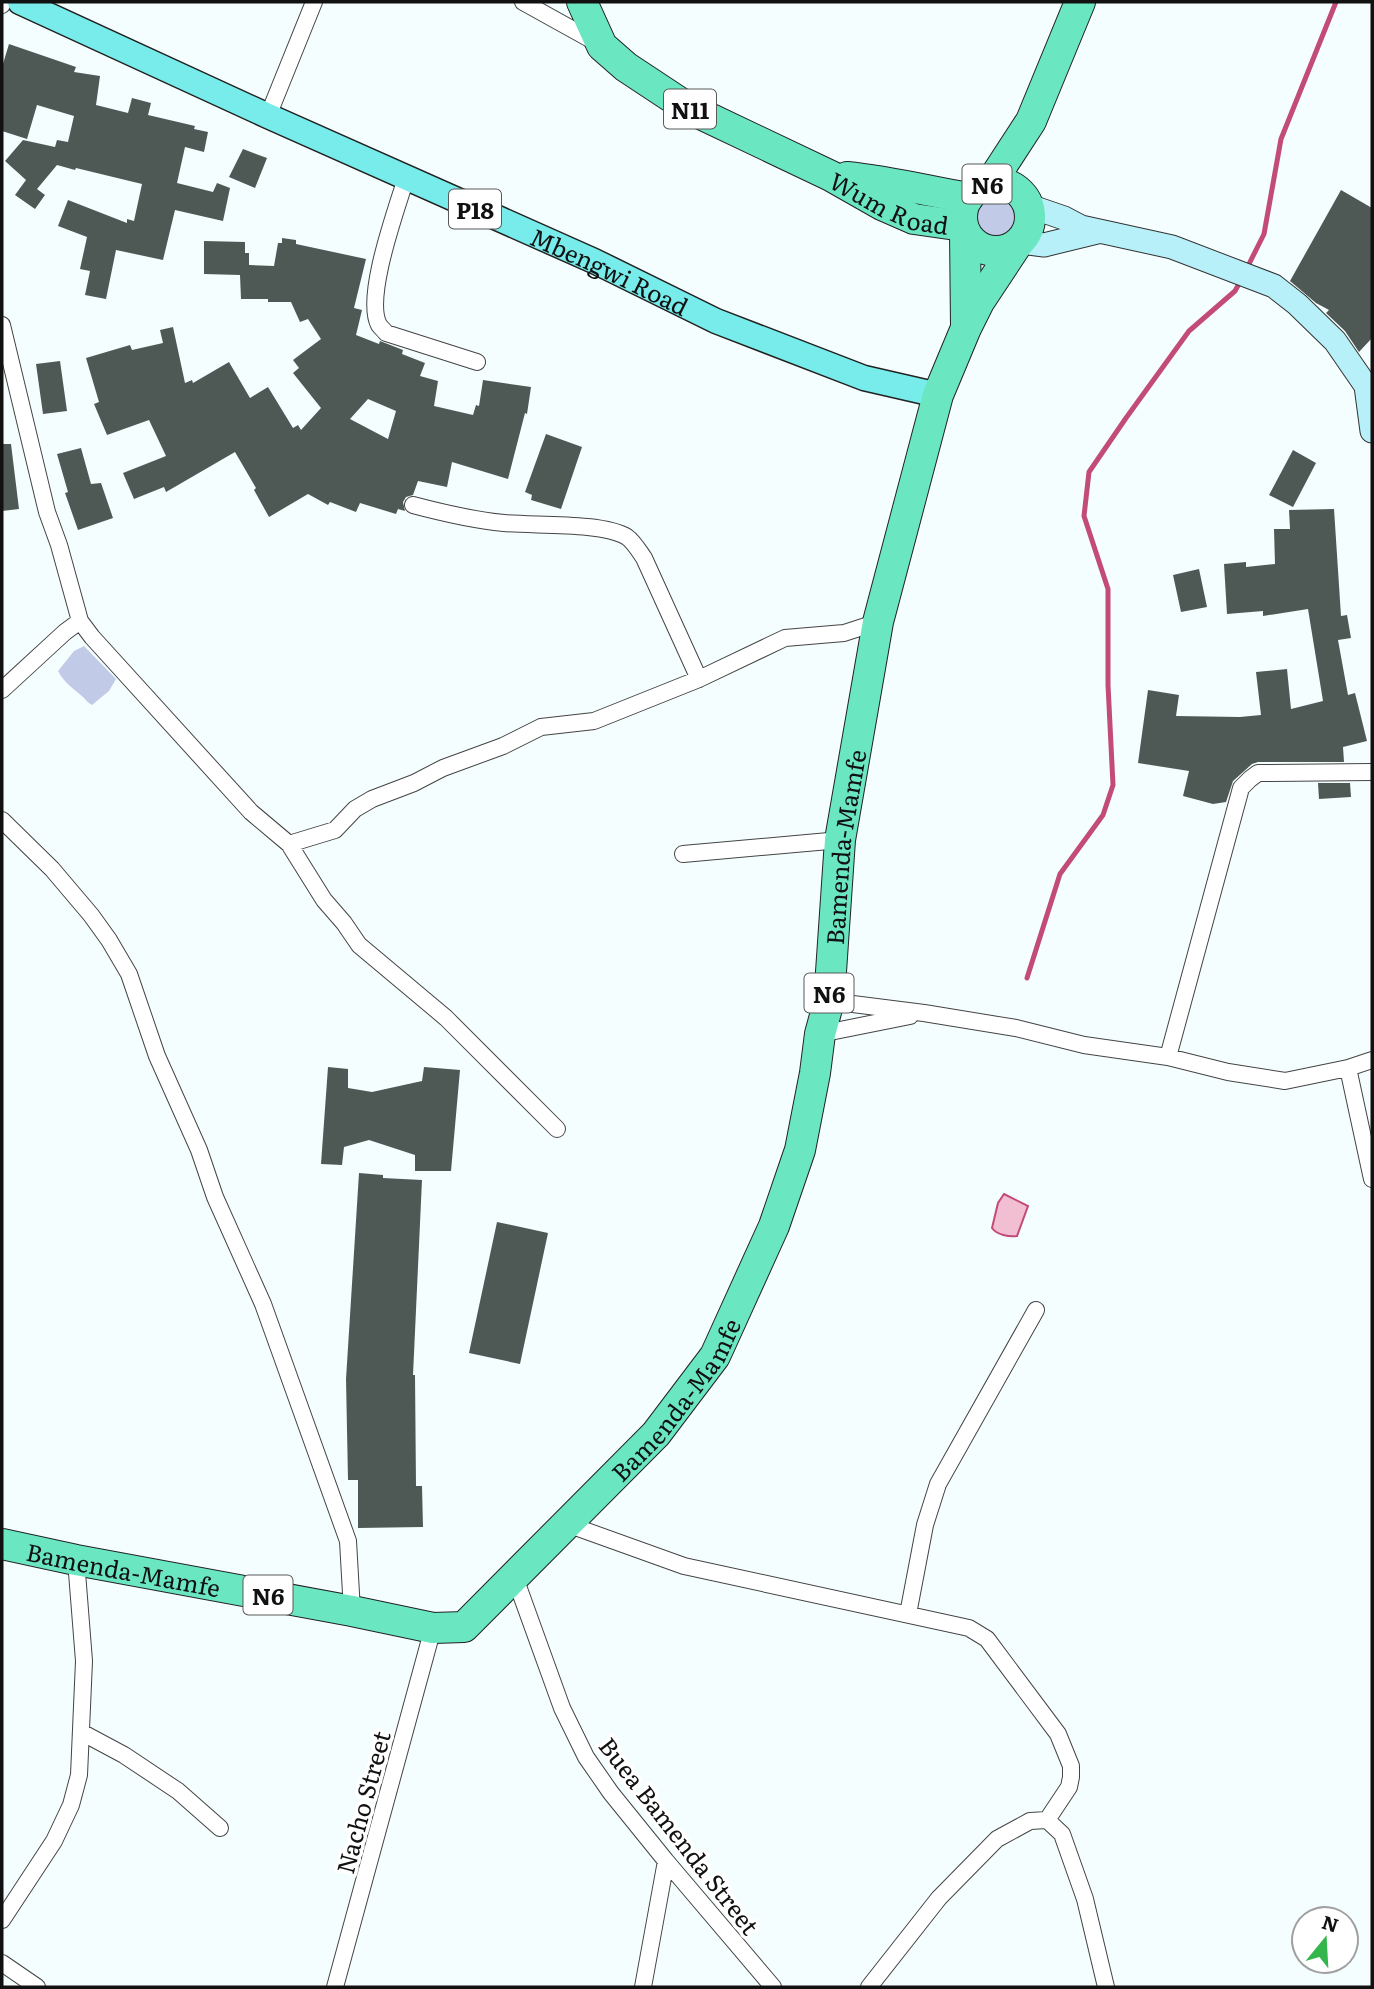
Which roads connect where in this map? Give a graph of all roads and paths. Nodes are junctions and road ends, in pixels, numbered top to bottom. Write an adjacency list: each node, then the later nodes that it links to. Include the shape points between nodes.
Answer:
1 (20, 2): 7 (main road, Mbengwi Road / P18)
2 (314, 2): 7 (street)
3 (523, 2): 6 (street)
4 (582, 2): 6 (highway, N11)
5 (1080, 2): 8 (highway, N6)
6 (602, 46): 11 (highway, Wum Road / N11, via 688,108 831,176 916,190)
7 (268, 116): 9 (main road, Mbengwi Road / P18)
8 (1031, 121): 10 (highway, N6, via 1023,169); 11 (highway, N6)
9 (406, 178): 16 (street, via 376,284 378,324 386,333); 17 (main road, Mbengwi Road / P18, via 716,321 864,378)
10 (1028, 204): 11 (highway, N6, via 1021,193 1001,183); 12 (main road); 13 (highway, N6, via 1030,225)
11 (971, 210): 13 (highway, N6, via 971,241 993,252); 15 (highway, Bamenda-Mamfe / N6)
12 (1100, 231): 13 (main road, via 1044,245); 18 (main road, via 1172,247 1274,286 1335,341 1366,386)
13 (1018, 244): 15 (highway, Bamenda-Mamfe / N6)
14 (2, 325): 20 (street, via 47,512)
15 (965, 328): 17 (highway, Bamenda-Mamfe / N6)
16 (478, 362)
17 (938, 395): 21 (highway, Bamenda-Mamfe / N6)
18 (1372, 431)
19 (414, 505): 22 (street, via 473,519 589,527 626,537 644,558)
20 (80, 621): 23 (street); 27 (street, via 251,811)
21 (878, 622): 22 (street, via 844,633 785,638); 26 (highway, Bamenda-Mamfe / N6)
22 (699, 679): 27 (street, via 594,721 541,727 372,799 335,830)
23 (2, 690)
24 (1372, 772): 32 (street, via 1258,773 1241,788)
25 (2, 820): 42 (street, via 91,915 129,974 157,1056 263,1304 348,1541)
26 (840, 840): 28 (street); 29 (highway, Bamenda-Mamfe / N6)
27 (289, 844): 35 (street, via 359,945 446,1018)
28 (683, 854)
29 (829, 1001): 30 (street); 31 (highway, Bamenda-Mamfe / N6)
30 (925, 1013): 31 (street); 32 (street)
31 (820, 1034): 38 (highway, Bamenda-Mamfe / N6, via 800,1150 774,1226 715,1356 656,1434)
32 (1168, 1057): 34 (street, via 1285,1081)
33 (1372, 1060): 34 (street)
34 (1348, 1068): 36 (street)
35 (556, 1129)
36 (1372, 1179)
37 (1036, 1310): 43 (street, via 938,1485 925,1525)
38 (567, 1524): 41 (highway, Bamenda-Mamfe / N6); 43 (street, via 684,1566)
39 (2, 1544): 40 (highway, Bamenda-Mamfe / N6)
40 (76, 1560): 42 (highway, Bamenda-Mamfe / N6); 45 (street, via 84,1661)
41 (516, 1580): 44 (highway, Bamenda-Mamfe / N6, via 464,1628); 48 (street, Buea Bamenda Street, via 562,1708 586,1757)
42 (352, 1611): 44 (highway, Bamenda-Mamfe / N6)
43 (908, 1614): 46 (street, via 969,1628 987,1639 1058,1734 1071,1777)
44 (433, 1628): 52 (street, Nacho Street)
45 (81, 1732): 47 (street, via 178,1790); 49 (street, via 72,1805)
46 (1047, 1820): 55 (street, via 1030,1821 997,1839 939,1898); 56 (street, via 1062,1834)
47 (220, 1828)
48 (666, 1861): 53 (street); 54 (street, Buea Bamenda Street)
49 (2, 1920)
50 (2, 1963): 51 (street)
51 (37, 1987)
52 (335, 1987)
53 (643, 1987)
54 (773, 1987)
55 (869, 1987)
56 (1106, 1987)

